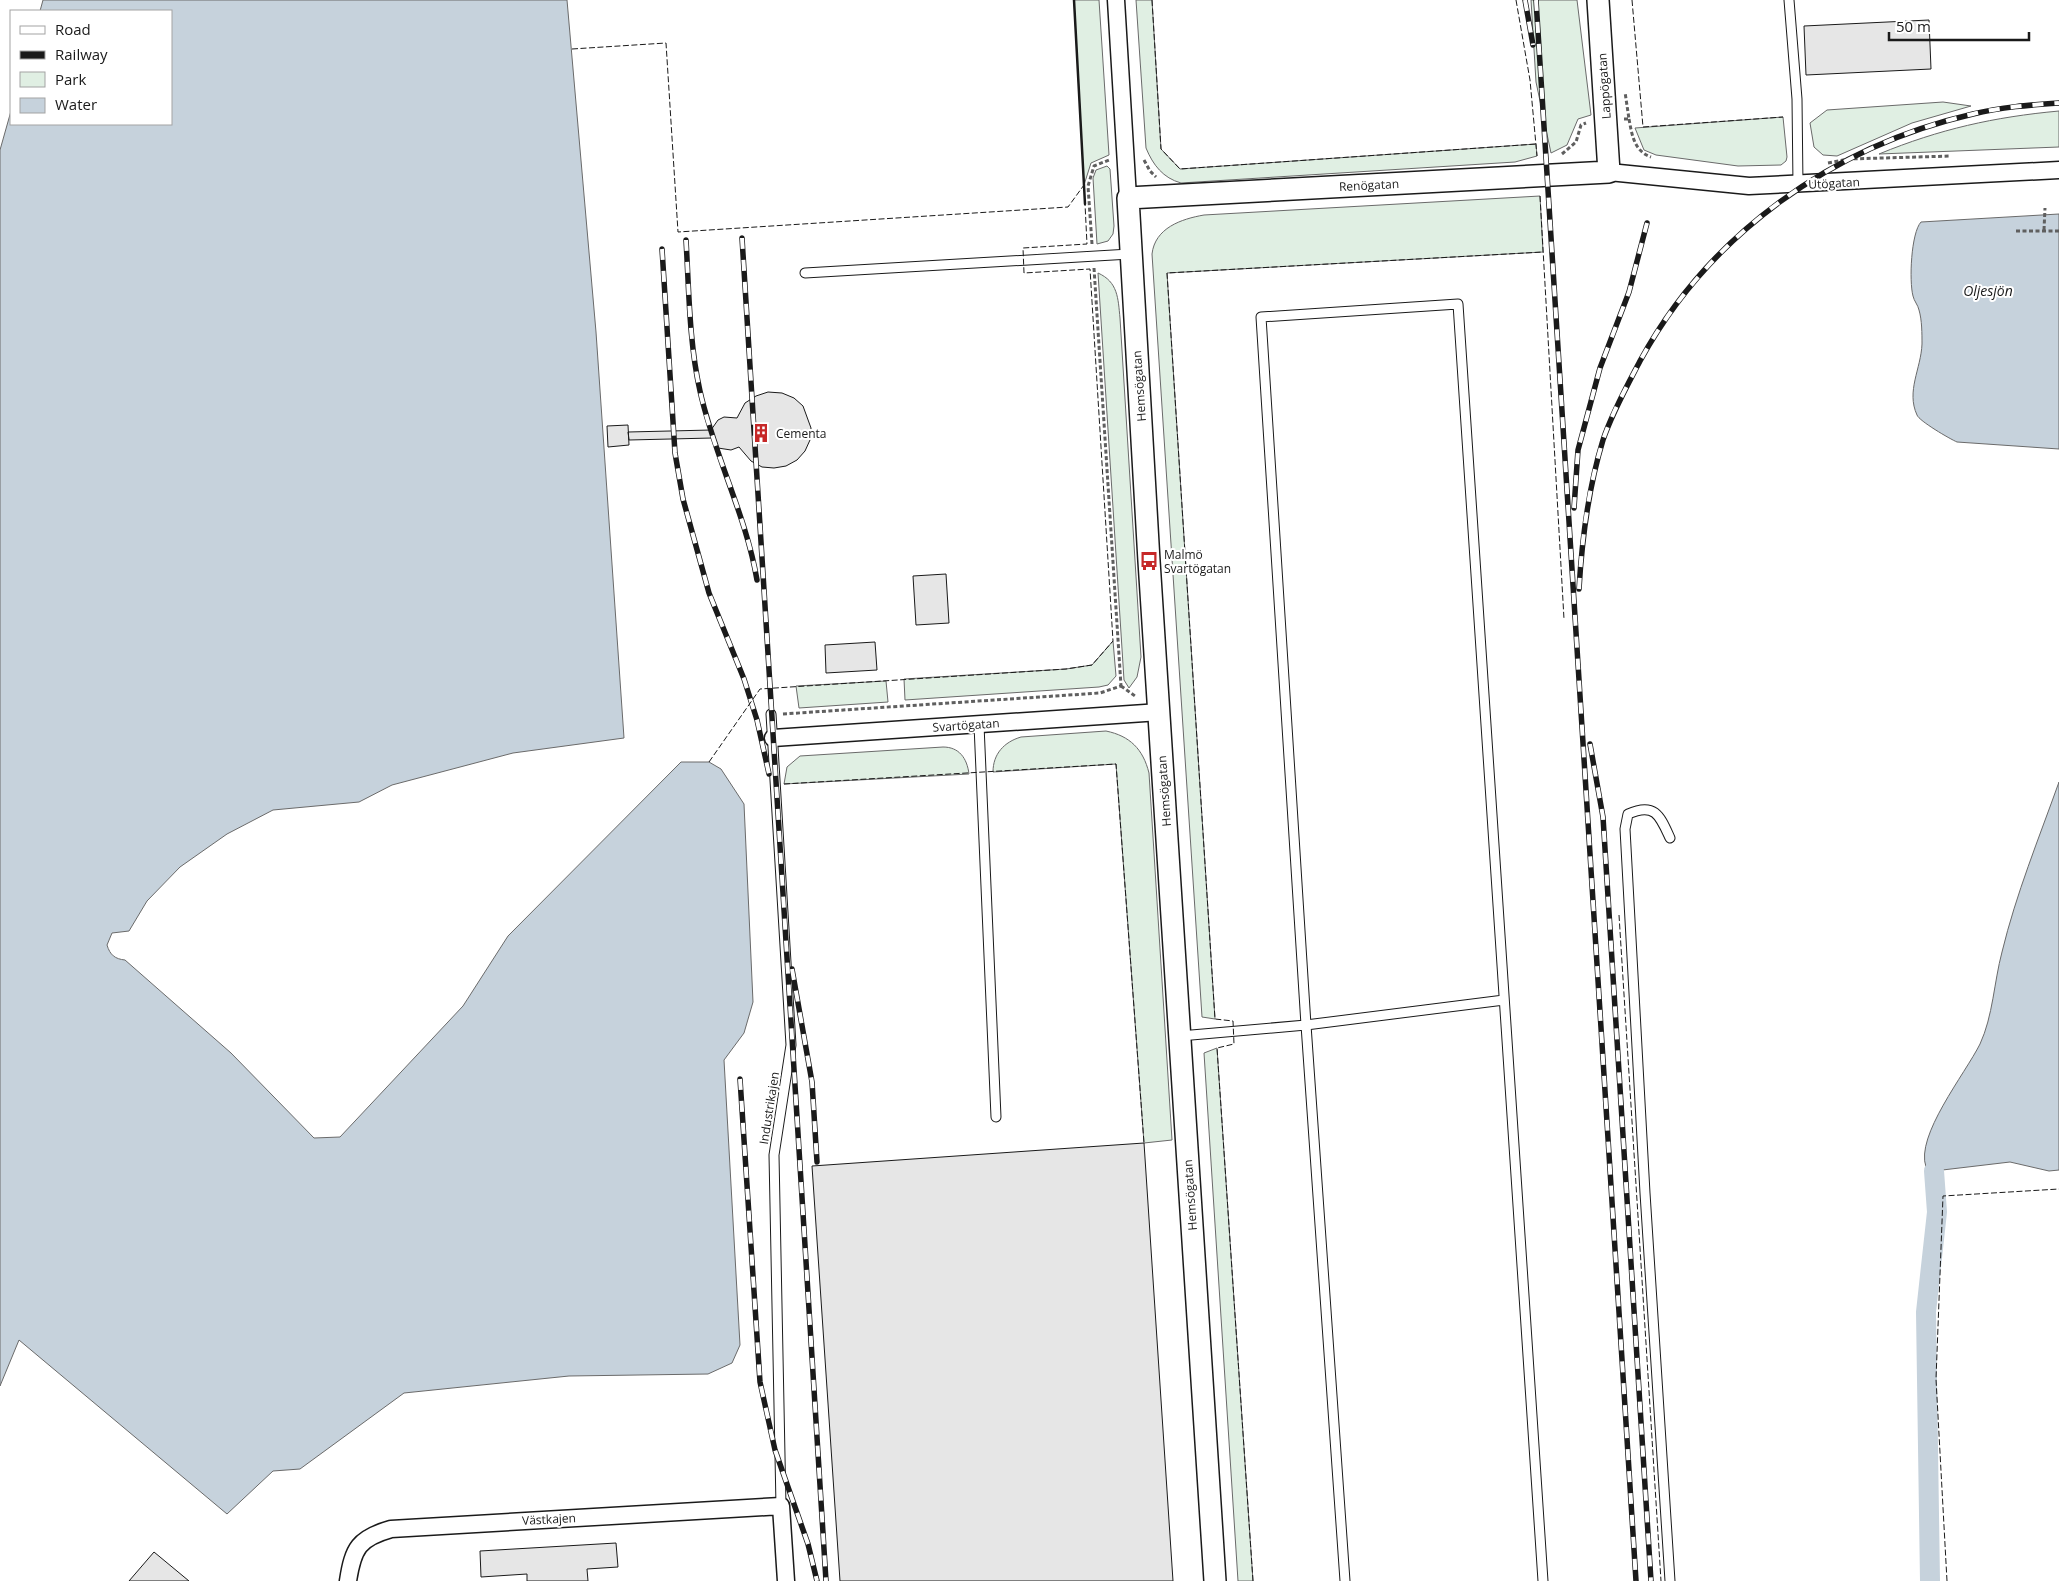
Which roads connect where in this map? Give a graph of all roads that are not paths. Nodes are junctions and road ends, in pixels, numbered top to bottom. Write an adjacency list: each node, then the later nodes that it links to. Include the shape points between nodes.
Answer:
1 (1116, 0): 7 (street, Hemsögatan)
2 (1598, 0): 5 (street, Lappögatan)
3 (1789, 0): 6 (lane, via 1797,100)
4 (2059, 170): 6 (street, Utögatan)
5 (1609, 172): 6 (street, Utögatan, via 1748,186); 7 (street, Renögatan)
6 (1798, 177)
7 (1128, 198): 8 (street, Hemsögatan)
8 (1130, 254): 9 (lane); 10 (street, Hemsögatan)
9 (804, 273)
10 (1160, 712): 12 (street, Svartögatan); 17 (street, Hemsögatan)
11 (772, 714): 13 (lane, Industrikajen)
12 (979, 724): 13 (street, Svartögatan); 18 (lane)
13 (773, 738): 19 (lane, Industrikajen, via 791,1045 774,1155)
14 (1670, 838): 25 (lane, via 1661,818 1651,810 1641,809 1628,814 1624,829)
15 (1504, 1000): 16 (lane); 16 (lane, via 1458,304 1261,317); 24 (lane)
16 (1306, 1025): 17 (lane); 23 (lane)
17 (1180, 1036): 22 (street, Hemsögatan)
18 (996, 1117)
19 (781, 1506): 20 (street, Västkajen, via 391,1528 371,1534 358,1547 350,1565); 21 (street)
20 (348, 1581)
21 (786, 1581)
22 (1215, 1581)
23 (1345, 1581)
24 (1543, 1581)
25 (1670, 1581)

